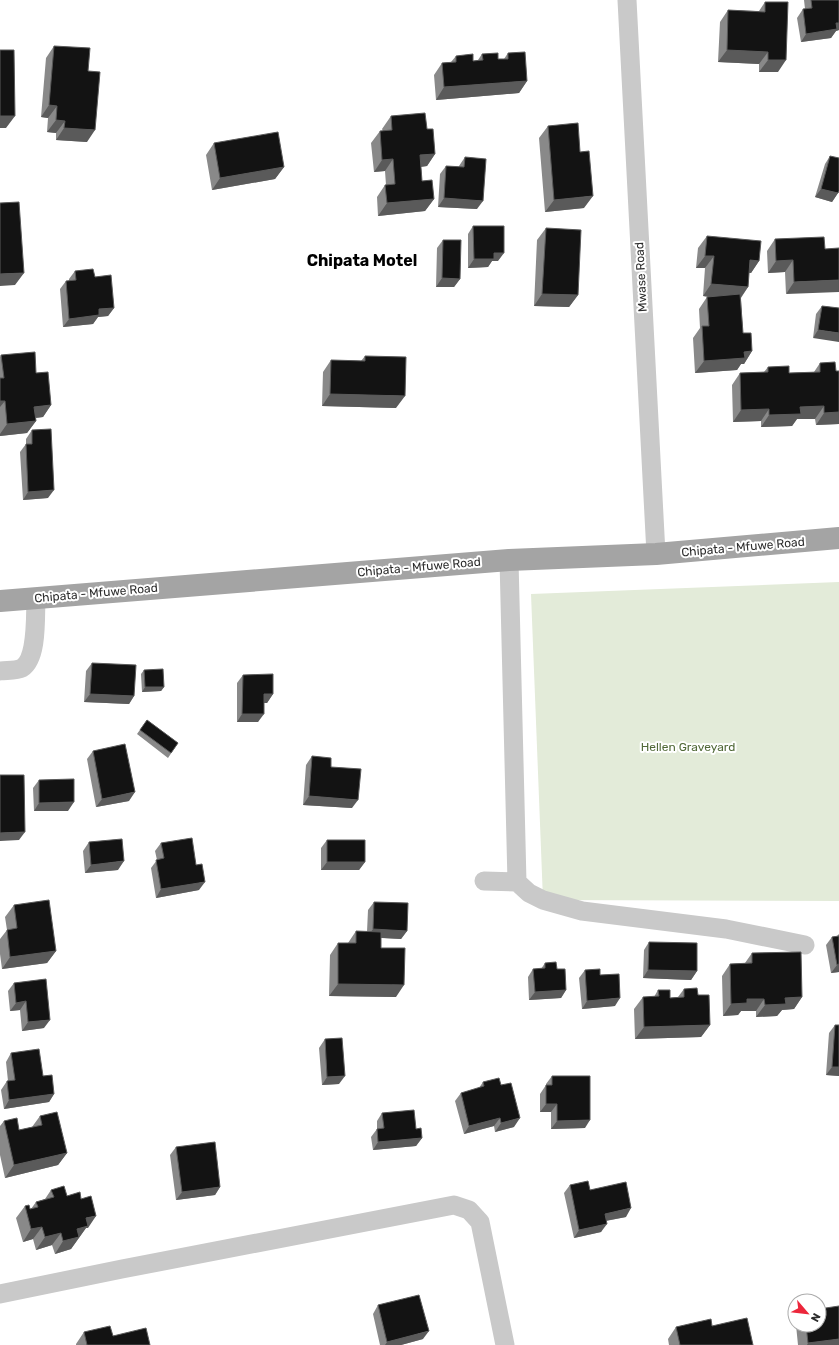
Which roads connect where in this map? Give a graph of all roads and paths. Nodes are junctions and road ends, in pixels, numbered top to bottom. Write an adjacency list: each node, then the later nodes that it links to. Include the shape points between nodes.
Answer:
1 (627, 0): 3 (street, Mwase Road)
2 (839, 538): 3 (main road, Chipata - Mfuwe Road)
3 (656, 554): 4 (main road, Chipata - Mfuwe Road)
4 (509, 560): 5 (main road, Chipata - Mfuwe Road); 9 (street)
5 (36, 598): 6 (main road, Chipata - Mfuwe Road); 7 (street, via 33,653 21,668)
6 (0, 601)
7 (0, 671)
8 (484, 881): 9 (street)
9 (517, 882): 10 (street, via 529,893 543,900 582,911 726,929)
10 (805, 945)
11 (0, 1294): 12 (street, via 454,1205 469,1210 480,1222)
12 (505, 1345)

